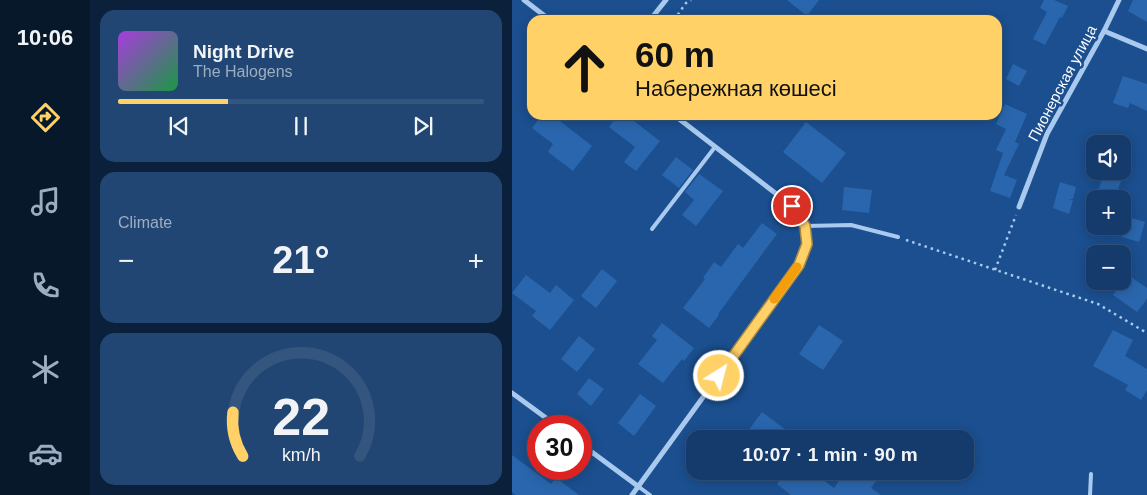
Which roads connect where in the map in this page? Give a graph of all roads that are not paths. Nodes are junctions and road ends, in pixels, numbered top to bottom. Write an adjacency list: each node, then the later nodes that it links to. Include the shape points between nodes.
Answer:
1 (524, 0): 4 (street)
2 (666, 0): 5 (street)
3 (1119, 0): 6 (street, Пионерская улица)
4 (544, 15)
5 (654, 15)
6 (1104, 31): 7 (street); 10 (street, Пионерская улица, via 1047,134)
7 (1146, 49)
8 (680, 120): 9 (street)
9 (715, 147): 11 (street, via 792,206); 12 (lane)
10 (1019, 207)
11 (805, 226): 13 (lane, via 851,226); 18 (street, via 807,244 799,265)
12 (652, 229)
13 (898, 237)
14 (512, 393): 15 (street)
15 (542, 415)
16 (592, 452): 18 (street)
17 (1091, 474): 21 (lane)
18 (639, 486): 19 (street); 20 (lane)
19 (632, 495)
20 (650, 495)
21 (1090, 495)

